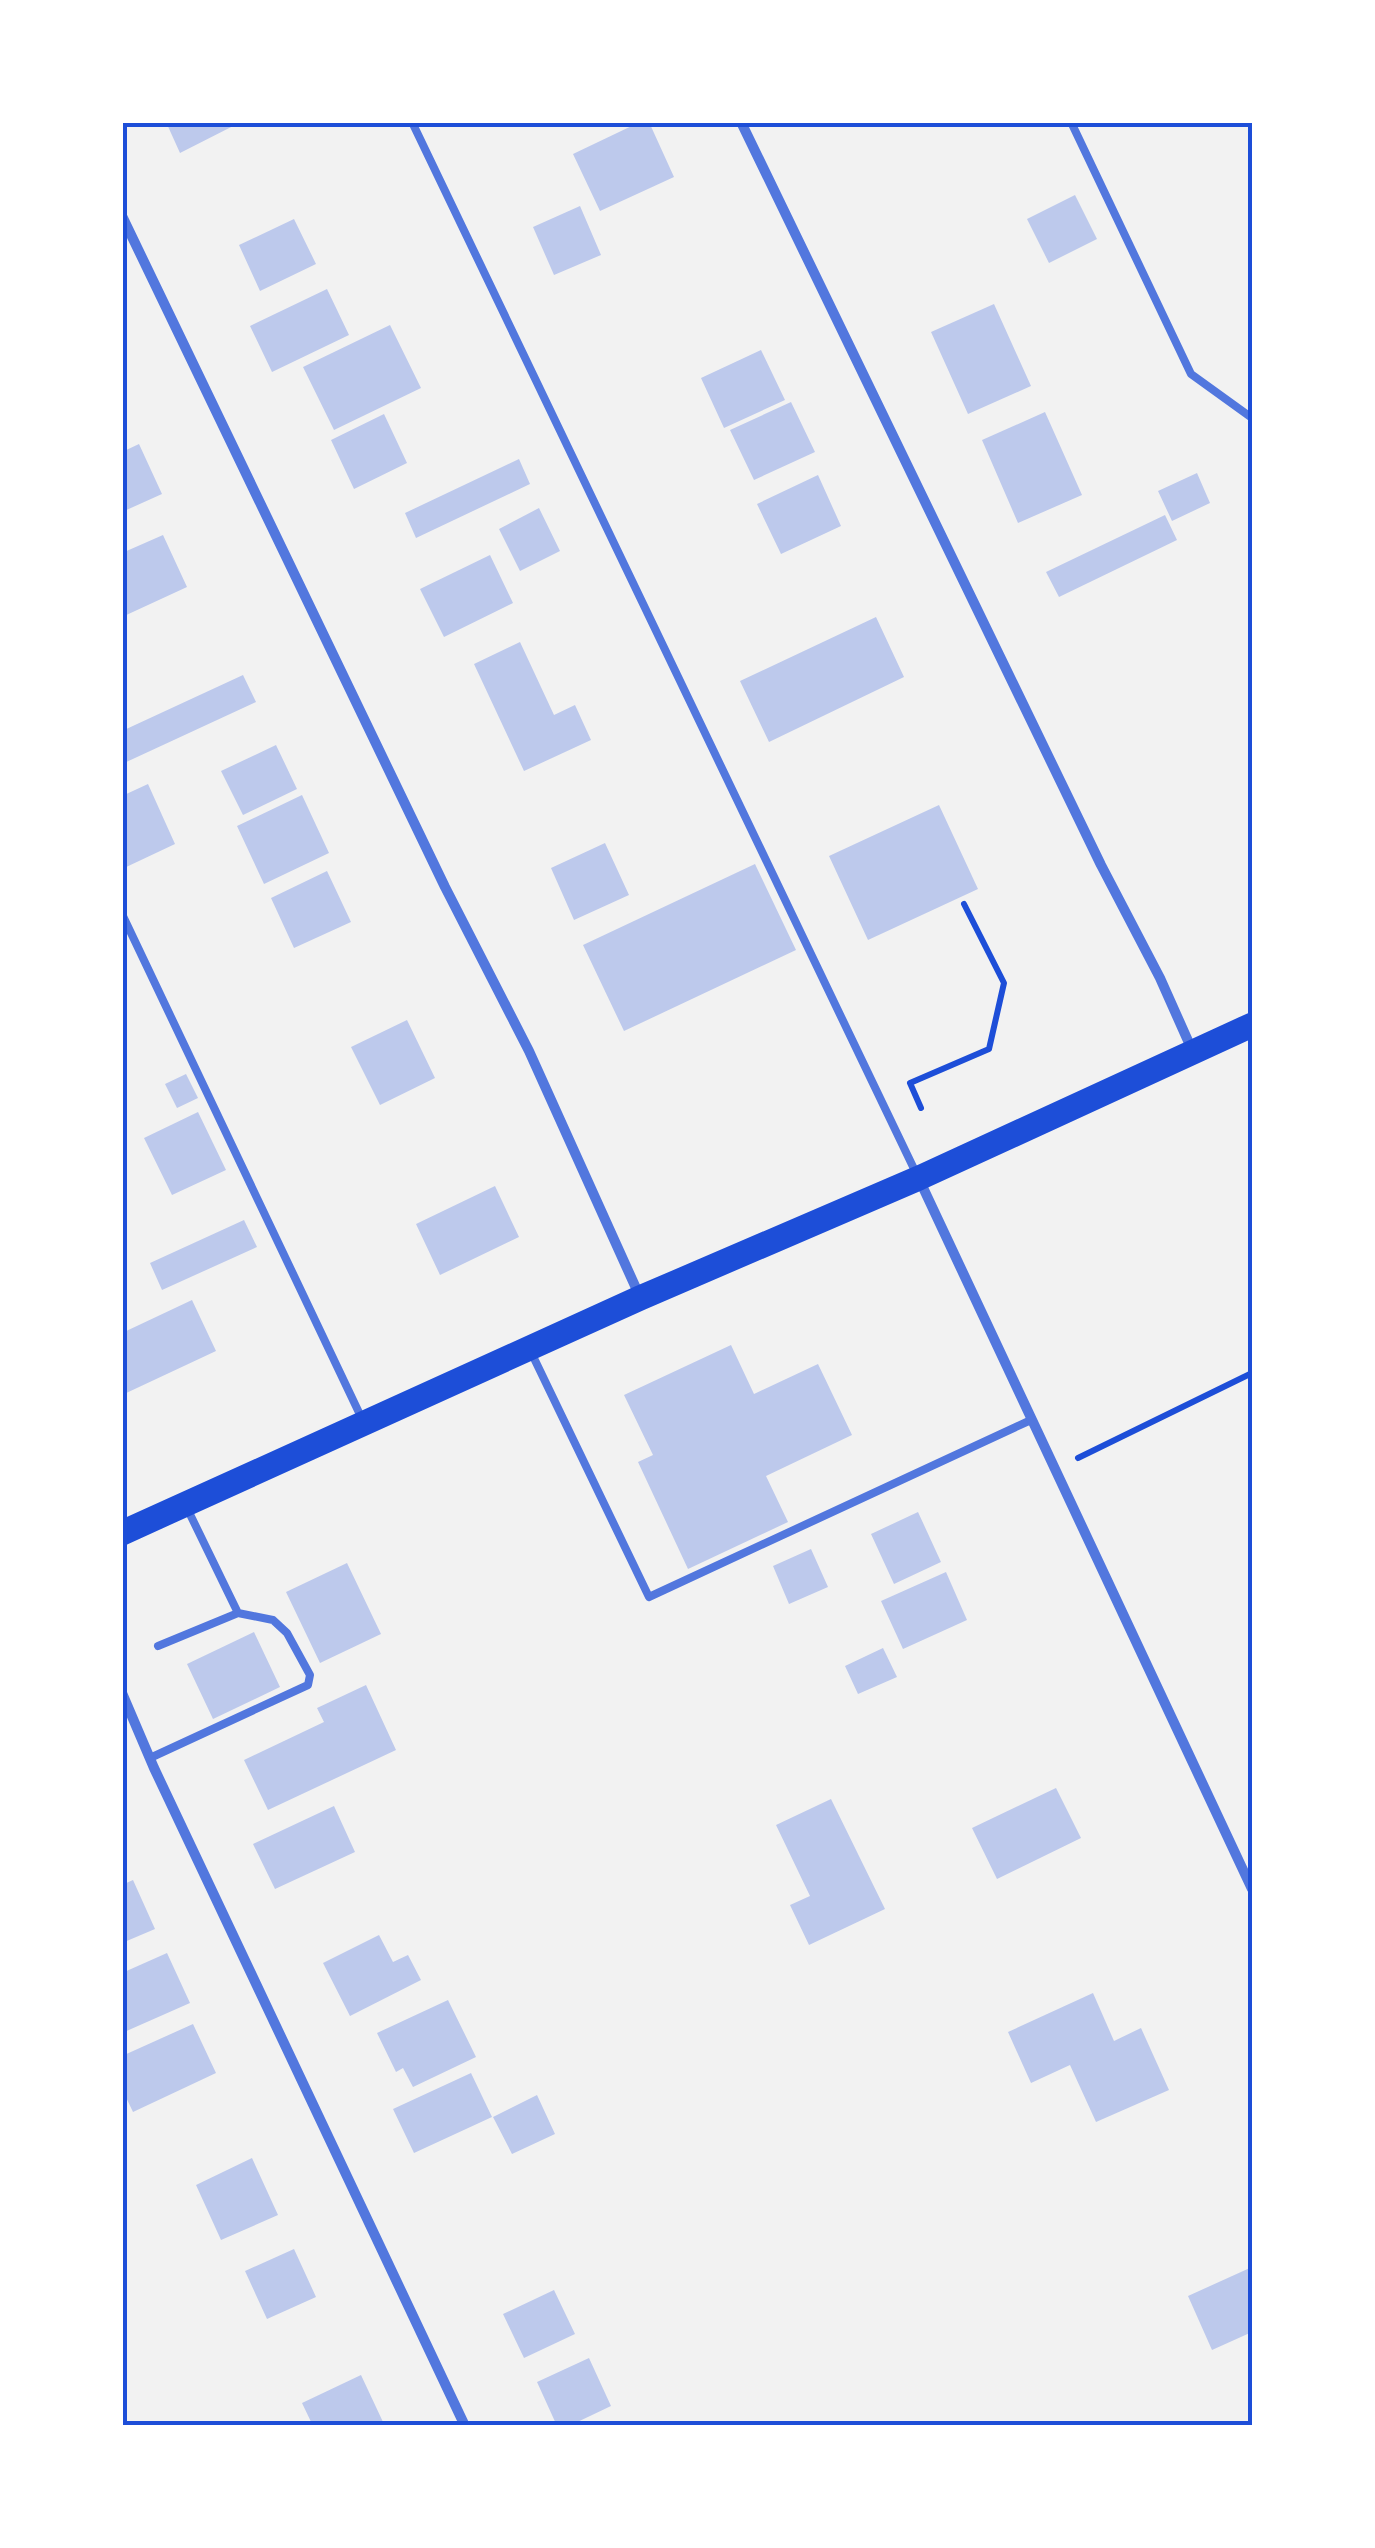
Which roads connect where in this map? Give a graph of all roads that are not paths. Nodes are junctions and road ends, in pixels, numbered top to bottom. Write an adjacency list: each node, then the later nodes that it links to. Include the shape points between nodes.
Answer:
1 (412, 122): 9 (lane)
2 (741, 122): 8 (street)
3 (1071, 122): 5 (lane, via 1191,374)
4 (122, 216): 10 (street, via 529,1051)
5 (1252, 418)
6 (122, 914): 13 (lane)
7 (1252, 1025): 8 (main road)
8 (1193, 1053): 9 (main road)
9 (919, 1178): 10 (main road); 12 (street)
10 (640, 1298): 11 (main road)
11 (528, 1348): 12 (lane, via 649,1597); 13 (main road)
12 (1031, 1420): 20 (street)
13 (364, 1422): 14 (main road)
14 (185, 1504): 15 (main road); 16 (lane)
15 (122, 1533)
16 (238, 1613): 17 (lane); 19 (lane, via 273,1620 287,1633 310,1675 308,1685)
17 (158, 1646)
18 (122, 1693): 19 (street)
19 (150, 1758): 21 (street)
20 (1252, 1889)
21 (466, 2426)

